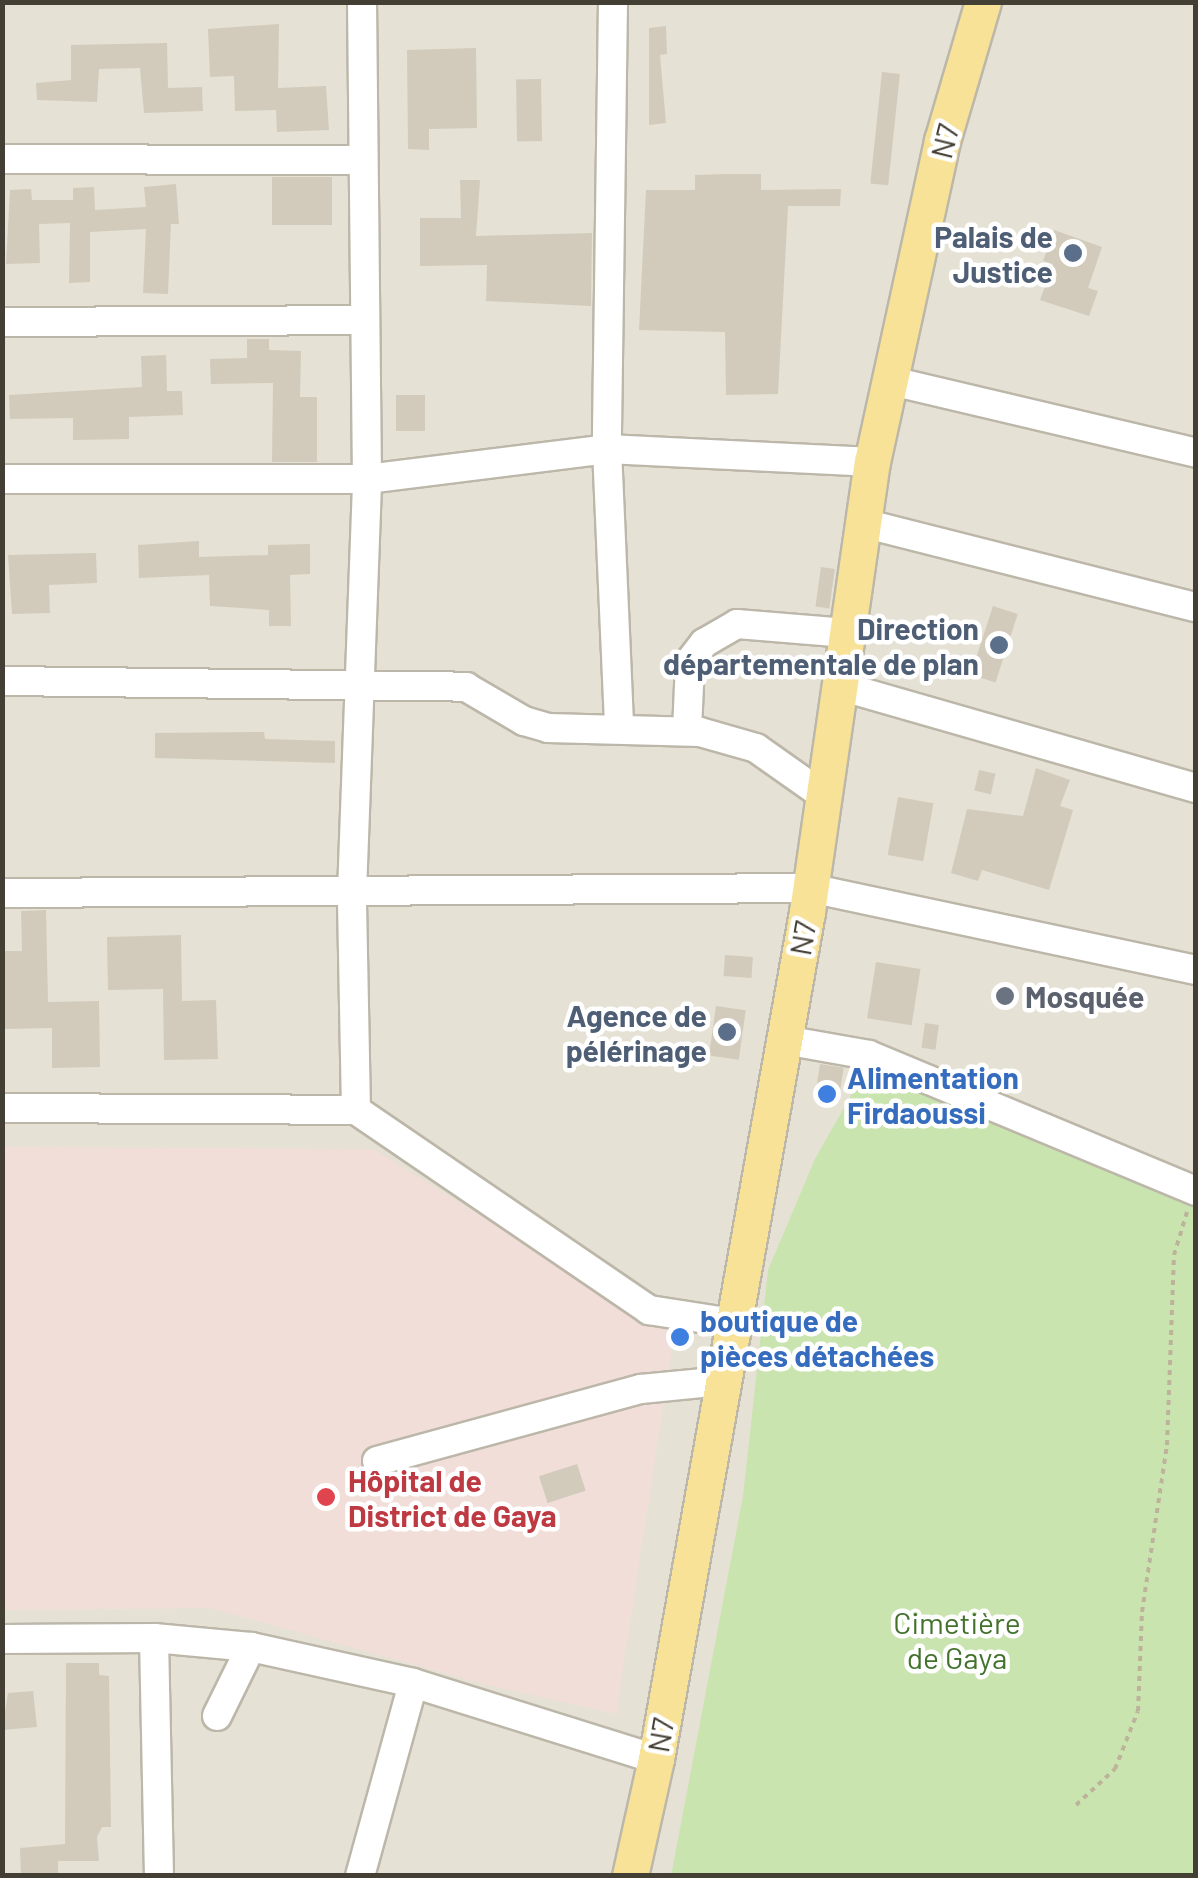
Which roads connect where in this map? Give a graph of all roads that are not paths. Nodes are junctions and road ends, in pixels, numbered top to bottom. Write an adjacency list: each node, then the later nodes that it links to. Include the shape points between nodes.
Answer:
1 (362, 2): 5 (street)
2 (613, 2): 9 (street)
3 (984, 2): 8 (main road, N7, via 942,140)
4 (2, 158): 5 (street)
5 (364, 160): 6 (street)
6 (365, 320): 7 (street); 13 (street)
7 (2, 322)
8 (892, 381): 10 (street); 11 (main road, N7)
9 (607, 450): 11 (street); 13 (street); 20 (street)
10 (1196, 452)
11 (872, 462): 14 (main road, N7)
12 (2, 479): 13 (street)
13 (367, 479): 18 (street)
14 (864, 523): 15 (street); 16 (main road, N7)
15 (1196, 607)
16 (847, 634): 19 (main road, N7); 21 (street, via 738,624 704,643 690,662)
17 (2, 681): 18 (street)
18 (360, 683): 20 (street, via 393,690 466,687 536,725); 26 (street)
19 (840, 686): 22 (street); 23 (main road, N7)
20 (618, 726): 21 (street)
21 (687, 731): 23 (street, via 756,748)
22 (1196, 788)
23 (824, 796): 24 (main road, N7)
24 (810, 888): 26 (street); 27 (street); 28 (main road, N7)
25 (2, 892): 26 (street)
26 (352, 892): 30 (street)
27 (1196, 970)
28 (784, 1040): 31 (street, via 869,1054); 32 (main road, N7)
29 (2, 1108): 30 (street)
30 (356, 1110): 32 (street, via 649,1310)
31 (1194, 1197)
32 (732, 1323): 33 (main road, N7)
33 (722, 1381): 34 (street, via 640,1389); 40 (main road, N7)
34 (376, 1461)
35 (154, 1638): 36 (street); 37 (street); 41 (street)
36 (2, 1639)
37 (251, 1647): 38 (street); 39 (street)
38 (413, 1683): 40 (street); 42 (street)
39 (217, 1716)
40 (656, 1759): 43 (main road, N7)
41 (159, 1876)
42 (360, 1876)
43 (630, 1876)

